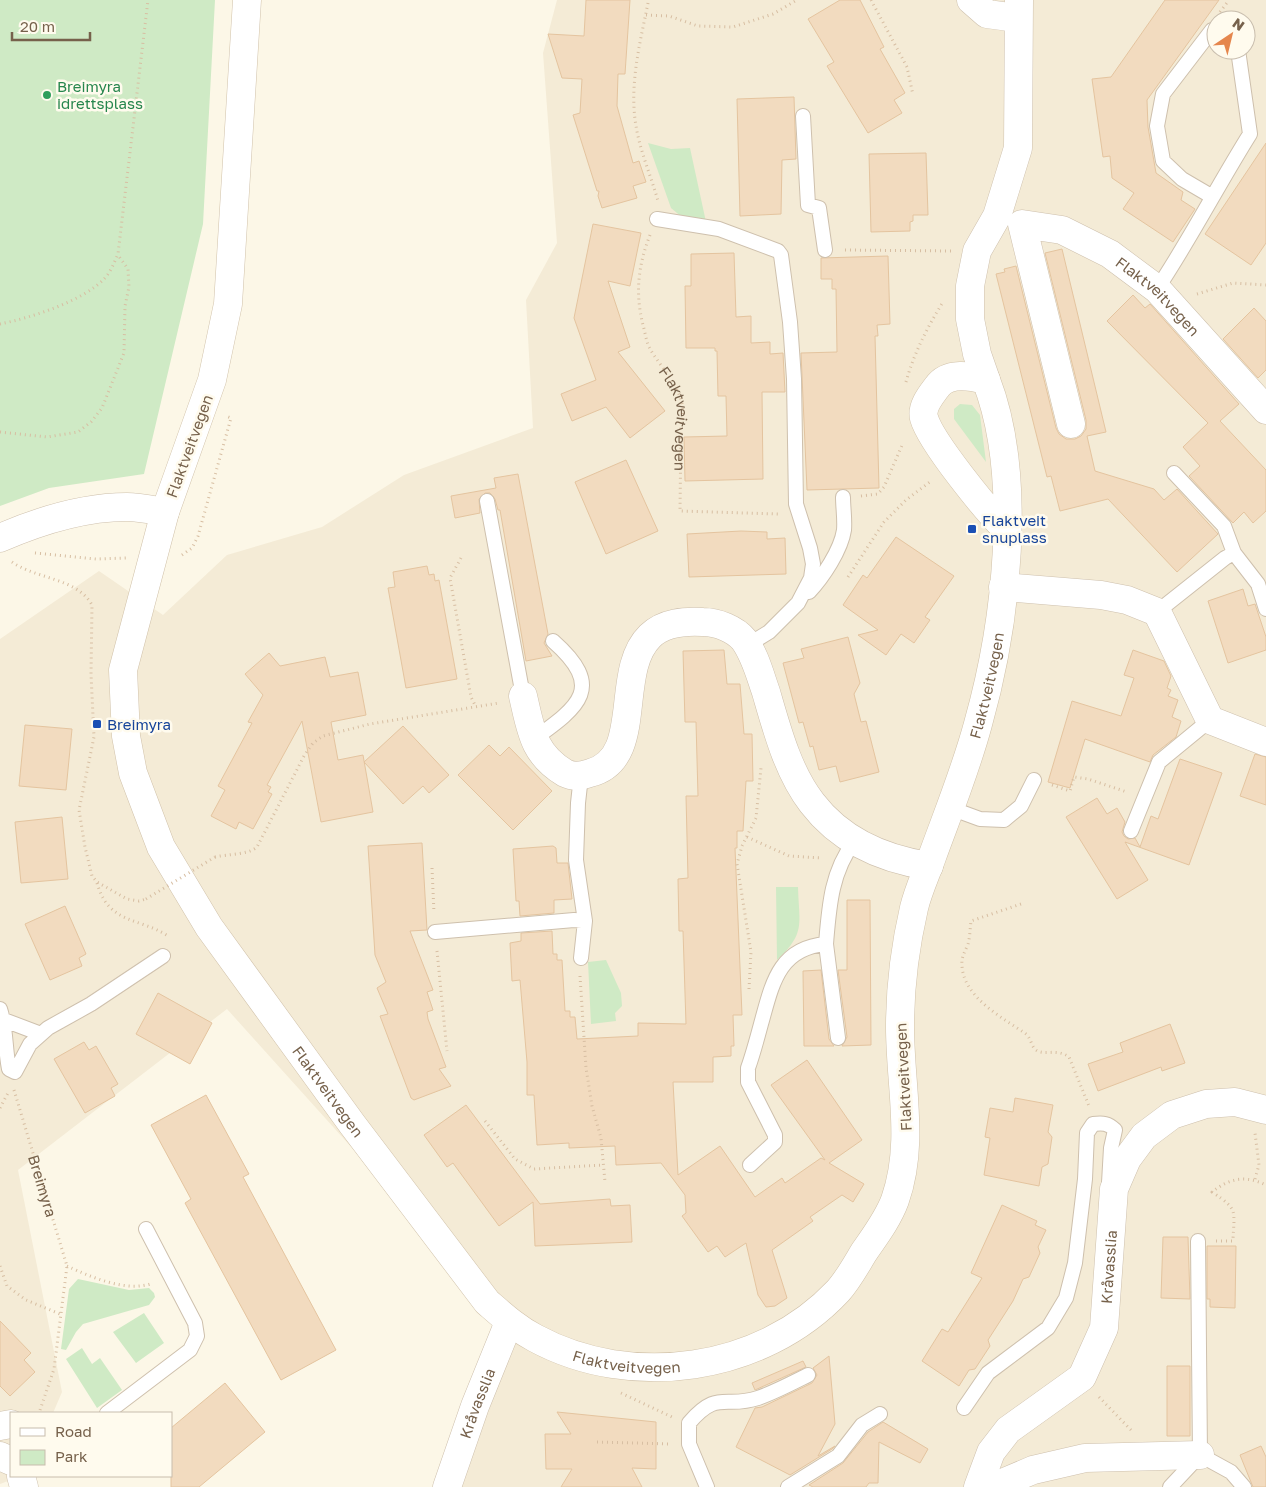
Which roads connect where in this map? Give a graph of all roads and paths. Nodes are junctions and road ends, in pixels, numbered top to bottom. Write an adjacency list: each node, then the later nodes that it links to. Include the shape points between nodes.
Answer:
1 (148, 0): 18 (path)
2 (247, 0): 25 (street, Flaktveitvegen, via 228,304 212,380)
3 (797, 0): 8 (path, via 773,14 733,27 698,26 669,16)
4 (871, 0): 11 (path, via 907,68)
5 (971, 0): 7 (street, Flaktveitvegen, via 988,14)
6 (648, 3): 8 (path, Flaktveitvegen)
7 (1018, 9): 15 (street, Flaktveitvegen, via 1018,148)
8 (646, 15): 14 (path, Flaktveitvegen, via 636,64 635,110 636,126 658,200)
9 (1206, 38): 13 (lane, via 1162,94 1157,126 1163,162 1182,179)
10 (1239, 60): 13 (lane, via 1250,134)
11 (913, 95)
12 (803, 116): 16 (lane, via 808,206 819,208)
13 (1212, 196): 20 (lane, via 1191,238)
14 (658, 219): 34 (lane, via 719,229 778,251 781,255 794,369); 34 (path, Flaktveitvegen, via 640,265 638,302 648,345 681,400 684,415 681,424 680,511)
15 (1010, 220): 17 (street, Flaktveitvegen); 20 (street, Flaktveitvegen, via 1062,230 1110,254); 27 (street)
16 (826, 250): 17 (path)
17 (977, 251): 23 (street, Flaktveitvegen, via 970,286 970,319)
18 (118, 254): 22 (path, via 104,279 83,293 41,312); 28 (path, via 128,269 130,287 125,306 124,353 102,408 78,432 47,437)
19 (1266, 285): 20 (path, via 1233,283 1200,295)
20 (1157, 289): 26 (street, Flaktveitvegen)
21 (944, 299): 24 (path, via 912,359)
22 (0, 324)
23 (986, 380): 35 (street, Flaktveitvegen, via 997,408 1003,448); 35 (street, via 968,375 939,383 927,401 924,417 933,436 990,514)
24 (905, 387)
25 (201, 410): 33 (street, Flaktveitvegen); 39 (path, via 231,418 198,536 192,548)
26 (1266, 410)
27 (1071, 424)
28 (0, 432)
29 (901, 434): 31 (path, via 903,443 878,494)
30 (1174, 473): 38 (lane, via 1224,526)
31 (843, 498): 43 (lane, via 844,530 840,544 816,585)
32 (487, 501): 48 (lane)
33 (165, 512): 36 (street, via 127,507 73,514 29,525); 92 (street, Flaktveitvegen, via 123,670 126,736 133,774 161,847 209,927 352,1124 487,1302)
34 (798, 515): 43 (lane, via 813,564 811,578)
35 (1006, 529): 42 (street, Flaktveitvegen)
36 (2, 548): 64 (path, via 21,568 78,589 92,605 94,737 79,810 92,876)
37 (27, 552): 40 (path, via 96,559)
38 (1234, 553): 44 (lane, via 1258,584); 45 (lane)
39 (179, 555)
40 (128, 558)
41 (461, 558): 49 (path, via 450,578 471,698)
42 (1003, 587): 45 (street, via 1102,595 1127,600); 58 (street, Flaktveitvegen, via 999,624 978,724)
43 (798, 603): 47 (lane, via 769,632)
44 (1265, 605)
45 (1156, 612): 50 (street)
46 (553, 641): 51 (lane, via 578,666 582,687 568,715)
47 (746, 646): 54 (street, via 744,640 725,627 709,622 684,621 664,627 650,636 634,660 623,741 606,766); 61 (street, via 759,668 786,756 812,803)
48 (523, 696): 49 (path); 51 (street)
49 (476, 707): 64 (path, bridge, via 370,724 323,736 304,756 257,847 251,852 215,857 139,901 127,899)
50 (1210, 720): 52 (street); 57 (lane, via 1159,762)
51 (534, 739): 54 (street, via 549,764 569,775)
52 (1266, 742)
53 (762, 762): 60 (path, via 756,818)
54 (581, 776): 66 (lane, via 576,860)
55 (1034, 780): 58 (lane, via 1021,806 1004,820 980,819)
56 (1059, 787): 57 (path, via 1070,791 1074,777)
57 (1144, 798): 59 (lane)
58 (950, 808): 62 (street, Flaktveitvegen)
59 (1131, 832)
60 (747, 837): 61 (path, via 789,856); 72 (path, via 737,864 751,952 748,1008)
61 (848, 850): 62 (street, via 878,853); 68 (lane, via 839,864 829,905)
62 (929, 866): 93 (street, Flaktveitvegen, via 915,905 902,973 900,1030 906,1152 894,1201 876,1234 839,1290 782,1336 715,1362 660,1368)
63 (432, 868): 67 (path)
64 (97, 882): 69 (path, via 106,903 115,912 173,941 174,947)
65 (1021, 904): 79 (path, via 971,921 968,944 962,955 962,972 975,995 998,1016 1026,1034 1035,1049 1062,1052 1069,1057 1089,1105)
66 (585, 922): 67 (lane, via 574,920); 70 (lane)
67 (435, 932): 75 (path)
68 (826, 944): 72 (lane, via 804,949 786,961 774,977); 74 (lane)
69 (162, 956): 73 (lane)
70 (580, 958): 80 (path, via 586,1068 601,1138)
71 (2, 1014): 73 (lane); 73 (lane, via 9,1069 14,1072 30,1044)
72 (761, 1025): 81 (lane, via 748,1068 748,1082 776,1142)
73 (41, 1034)
74 (838, 1038)
75 (447, 1051)
76 (0, 1108): 89 (path, Breimyra, via 13,1085)
77 (1264, 1108): 82 (path, via 1255,1133 1258,1165); 85 (street, Kråvasslia, via 1235,1102 1206,1104 1172,1115 1144,1136 1127,1158)
78 (485, 1121): 80 (path, via 515,1159 534,1169)
79 (1093, 1124): 85 (lane, via 1111,1125 1115,1130 1108,1183); 96 (lane, via 1087,1133 1075,1263 1066,1298 1048,1328 988,1373)
80 (603, 1165): 83 (path)
81 (750, 1165)
82 (1255, 1179): 84 (path); 87 (path, via 1237,1178 1212,1192 1231,1205 1234,1211 1233,1241)
83 (605, 1182)
84 (1266, 1185)
85 (1114, 1189): 95 (street, Kråvasslia, via 1104,1328)
86 (146, 1229): 90 (lane)
87 (1198, 1241): 103 (lane)
88 (0, 1266): 91 (path, via 7,1286 26,1300)
89 (67, 1266): 90 (path, via 90,1276 136,1286); 91 (path, Breimyra)
90 (170, 1275): 98 (lane, via 198,1330 195,1343)
91 (60, 1314): 97 (path, Breimyra, via 54,1369)
92 (509, 1322): 93 (street, Flaktveitvegen, via 536,1339 568,1352); 105 (street, Kråvasslia, via 475,1406)
93 (621, 1365): 100 (path, via 621,1393)
94 (808, 1375): 100 (lane, via 757,1398 711,1403)
95 (1082, 1377): 104 (path, via 1118,1419); 108 (street, via 1008,1430 991,1452)
96 (964, 1408)
97 (39, 1412)
98 (108, 1412)
99 (880, 1414): 107 (lane, via 862,1425 838,1456)
100 (689, 1423): 102 (lane)
101 (597, 1442): 102 (path)
102 (689, 1444): 106 (lane)
103 (1200, 1455): 104 (street); 110 (lane); 111 (lane, via 1232,1472)
104 (1158, 1456): 109 (street, via 1085,1458 1033,1470)
105 (448, 1487)
106 (707, 1487)
107 (788, 1487)
108 (978, 1487)
109 (993, 1487)
110 (1170, 1487)
111 (1244, 1487)

